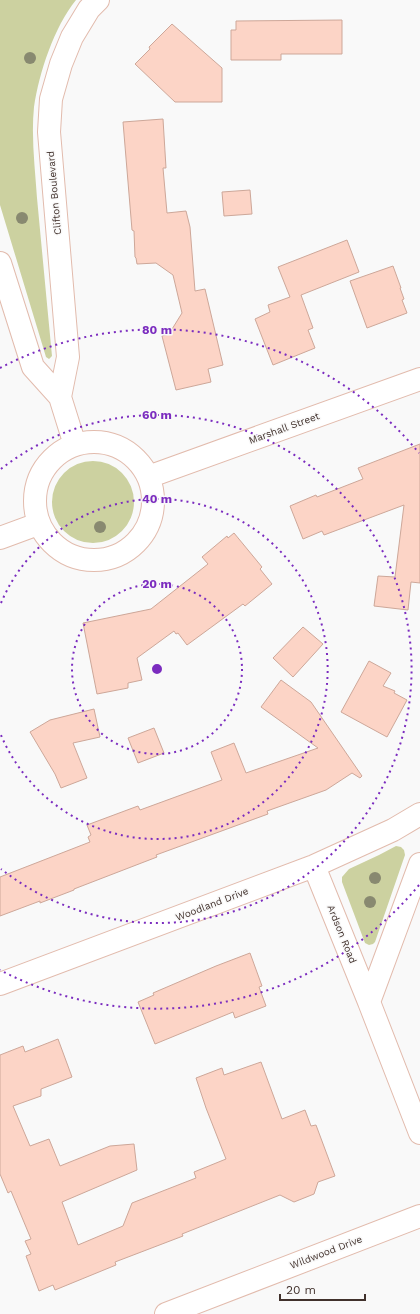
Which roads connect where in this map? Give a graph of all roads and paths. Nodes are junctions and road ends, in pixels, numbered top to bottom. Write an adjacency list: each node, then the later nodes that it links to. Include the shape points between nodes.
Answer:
1 (98, 0): 4 (street, Clifton Boulevard, via 89,9 72,37 51,99 49,132 68,357)
2 (0, 263): 4 (street, Clifton Boulevard, via 33,367)
3 (420, 379): 6 (street, Marshall Street)
4 (60, 397): 5 (street, Clifton Boulevard)
5 (75, 445): 6 (street, via 90,442 118,447 141,464); 7 (street, via 58,454 44,468 36,486 34,505)
6 (148, 477): 7 (street, via 153,494 153,511 148,527 138,541 109,559 92,561 75,558 59,550 47,539)
7 (38, 524): 8 (street)
8 (0, 538)
9 (420, 814): 11 (street, Woodland Drive, via 393,830)
10 (420, 864): 13 (street)
11 (314, 866): 12 (street, Woodland Drive); 13 (street, Ardson Road)
12 (0, 984)
13 (369, 1002): 14 (street, Ardson Road)
14 (420, 1133)
15 (420, 1216): 16 (street, Wildwood Drive)
16 (166, 1314)

